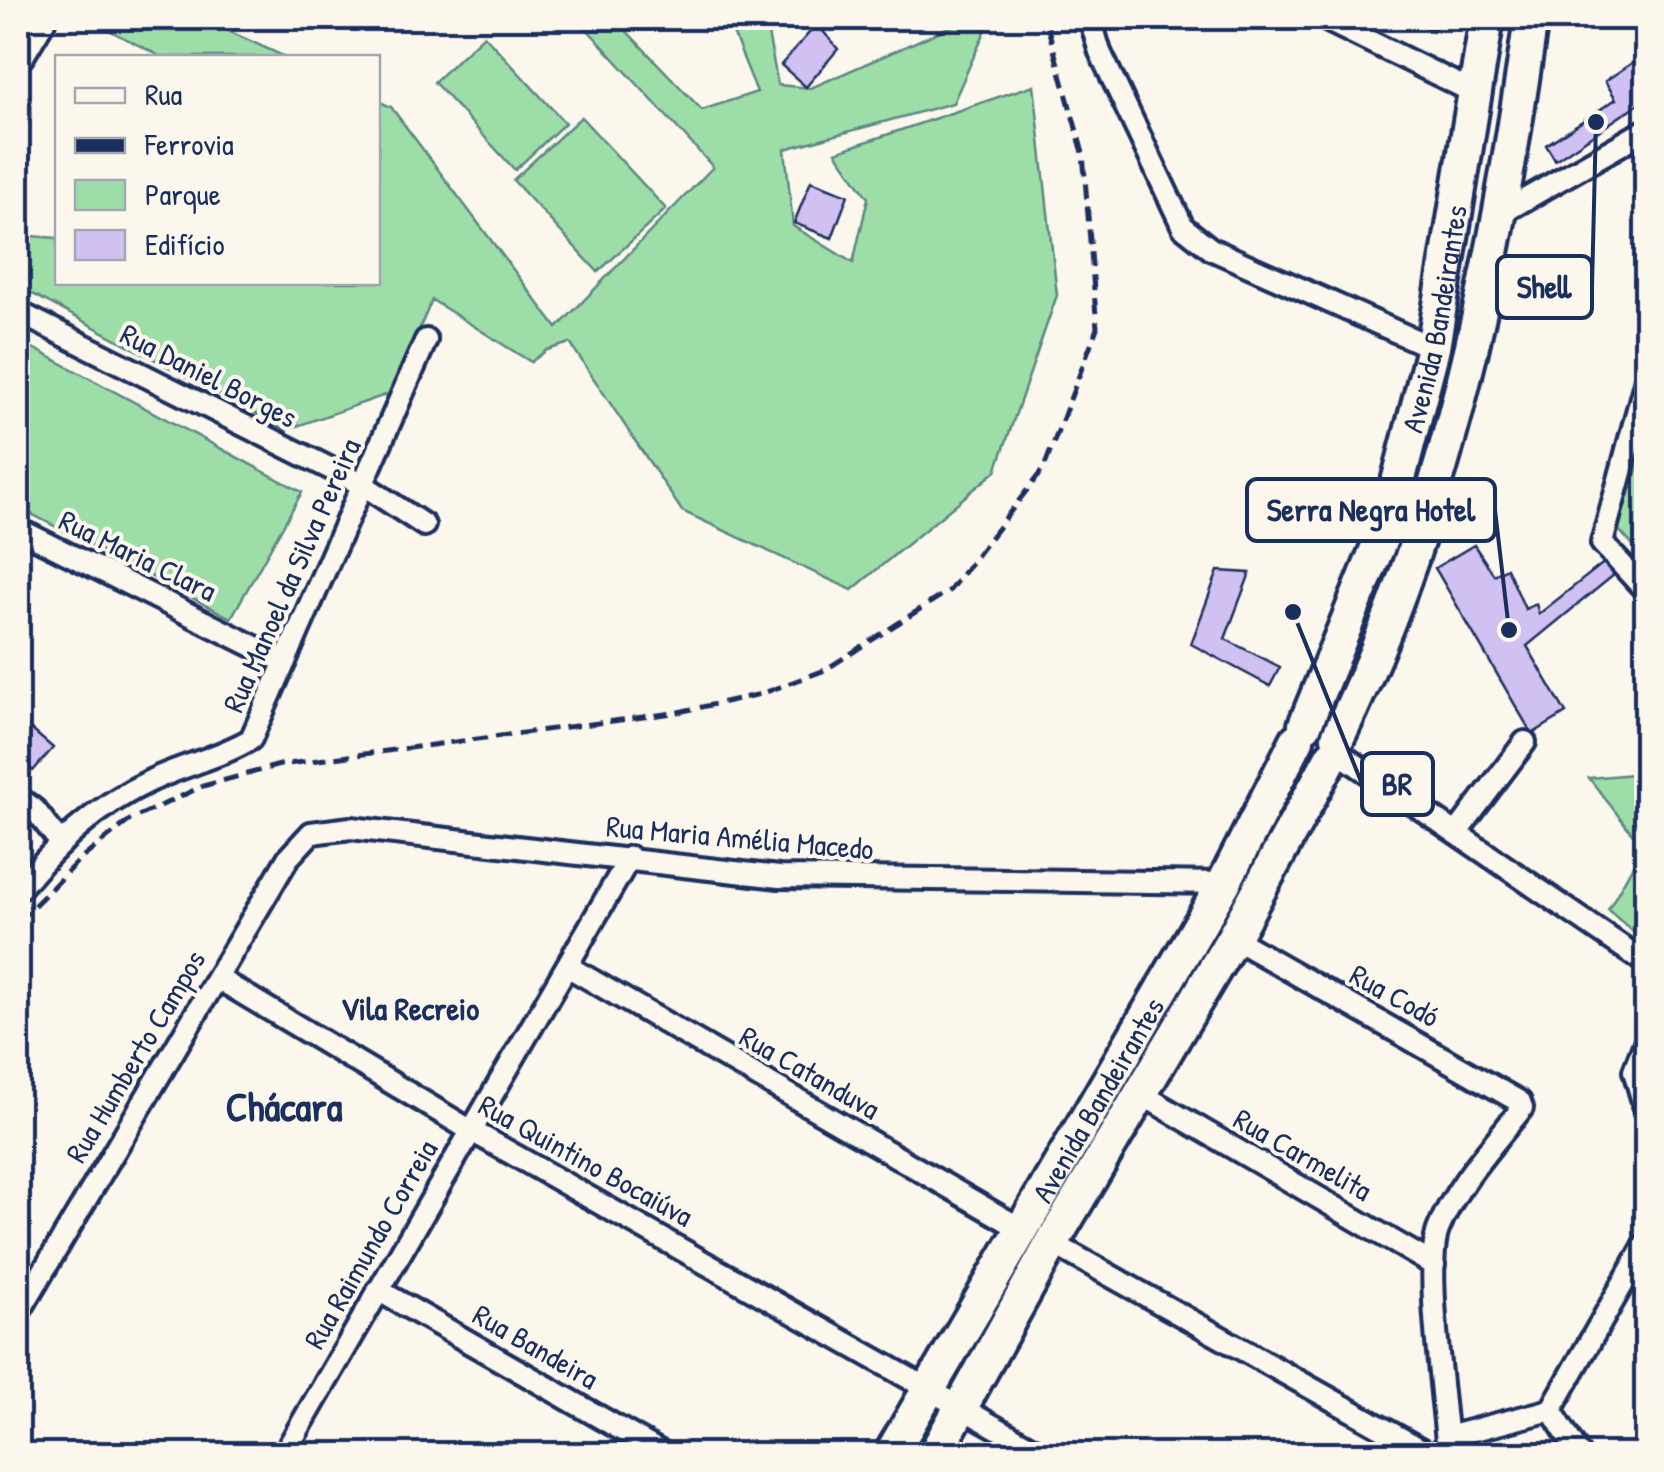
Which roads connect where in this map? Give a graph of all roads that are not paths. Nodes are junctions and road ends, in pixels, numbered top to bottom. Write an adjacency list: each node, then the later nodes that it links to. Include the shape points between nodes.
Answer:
1 (39, 18): 7 (main road)
2 (1090, 18): 14 (street, via 1182,226 1211,249)
3 (1322, 18): 8 (street)
4 (1478, 18): 8 (main road)
5 (1488, 18): 8 (main road, Avenida Bandeirantes)
6 (1533, 25): 9 (main road, Avenida Bandeirantes)
7 (18, 53)
8 (1475, 93): 9 (main road); 14 (main road, Avenida Bandeirantes)
9 (1516, 118): 11 (main road, Avenida Bandeirantes)
10 (1646, 130): 11 (street)
11 (1500, 214): 23 (main road, Avenida Bandeirantes, via 1424,516)
12 (18, 312): 16 (street, Rua Daniel Borges)
13 (426, 340): 16 (street, Rua Manoel da Silva Pereira)
14 (1434, 348): 21 (main road, Avenida Bandeirantes, via 1387,524)
15 (1646, 379): 19 (street, via 1602,543)
16 (365, 486): 17 (street, Rua Daniel Borges); 20 (street, Rua Manoel da Silva Pereira)
17 (424, 525)
18 (18, 529): 20 (street, Rua Maria Clara)
19 (1646, 591)
20 (285, 662): 27 (street, Rua Manoel da Silva Pereira, via 251,739 150,780)
21 (1301, 732): 23 (main road, via 1325,721); 29 (main road, Avenida Bandeirantes)
22 (1525, 742): 25 (street)
23 (1336, 748): 25 (street); 31 (main road, Avenida Bandeirantes)
24 (18, 797): 27 (street)
25 (1458, 830): 32 (street)
26 (311, 833): 28 (street, Rua Maria Amélia Macedo, via 351,828); 34 (street, Rua Humberto Campos, via 288,858)
27 (59, 840): 30 (street, Rua Manoel da Silva Pereira)
28 (630, 857): 29 (street, Rua Maria Amélia Macedo, via 778,876); 33 (street, Rua Raimundo Correia)
29 (1224, 883): 39 (main road, Avenida Bandeirantes)
30 (18, 890)
31 (1233, 938): 36 (main road, Avenida Bandeirantes); 41 (street, Rua Codó, via 1516,1097 1522,1108 1437,1233)
32 (1646, 963)
33 (567, 966): 38 (street, Rua Raimundo Correia); 39 (street, Rua Catanduva)
34 (217, 978): 38 (street, Rua Quintino Bocaiúva); 43 (street, Rua Humberto Campos)
35 (1646, 1040): 37 (street, via 1634,1071)
36 (1141, 1094): 39 (main road, Avenida Bandeirantes); 41 (street, Rua Carmelita)
37 (1646, 1112)
38 (470, 1130): 42 (street, Rua Raimundo Correia); 44 (street, Rua Quintino Bocaiúva)
39 (1038, 1236): 44 (main road, Avenida Bandeirantes); 45 (main road, Avenida Bandeirantes); 53 (street, Rua Catanduva)
40 (1646, 1243): 46 (street)
41 (1434, 1265): 47 (street)
42 (378, 1290): 48 (street, Rua Raimundo Correia); 49 (street, Rua Bandeira)
43 (18, 1314)
44 (929, 1388): 45 (street, Rua Quintino Bocaiúva); 50 (main road, Avenida Bandeirantes)
45 (962, 1407): 51 (main road, Avenida Bandeirantes); 52 (street)
46 (1552, 1410): 47 (street); 54 (street)
47 (1447, 1446)
48 (284, 1454)
49 (664, 1454)
50 (891, 1454)
51 (934, 1454)
52 (1043, 1454)
53 (1430, 1454)
54 (1579, 1454)

